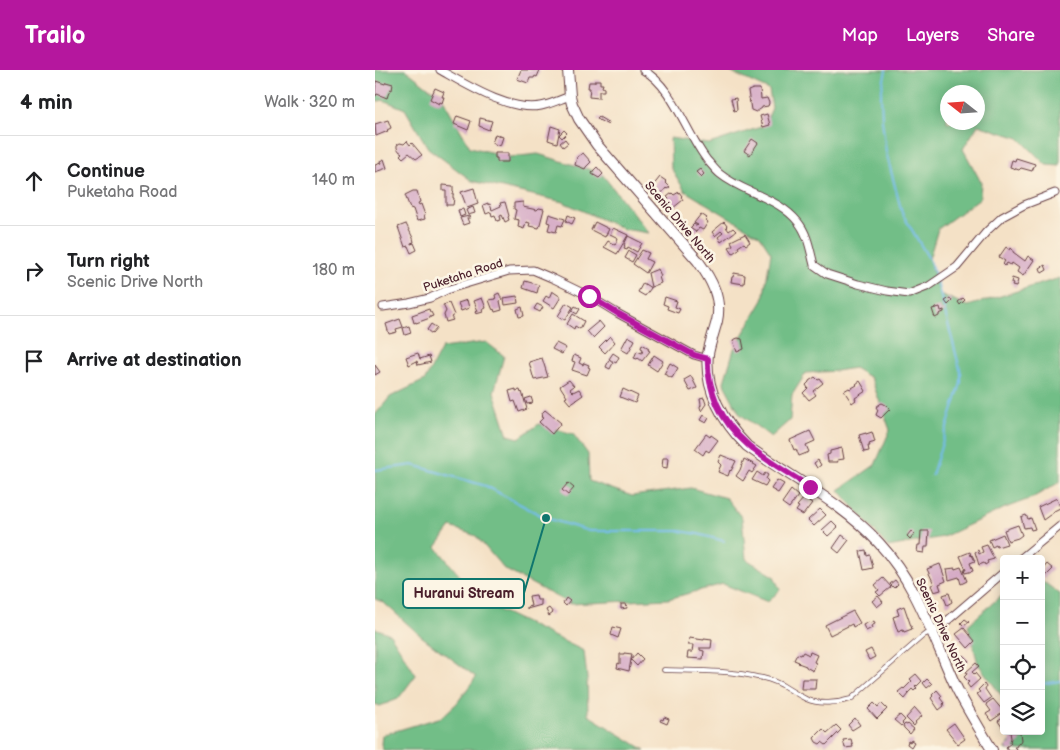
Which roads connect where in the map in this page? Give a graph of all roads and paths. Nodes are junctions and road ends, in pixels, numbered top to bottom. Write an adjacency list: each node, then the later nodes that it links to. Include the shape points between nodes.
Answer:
1 (440, 70): 4 (street, via 473,88 517,105 541,106)
2 (568, 70): 4 (main road, Scenic Drive North)
3 (643, 70): 5 (street, via 661,85 719,174 783,208 798,222 806,236 814,265 827,274 858,284 909,294 929,286 957,267 1002,217)
4 (570, 96): 7 (main road, Scenic Drive North, via 579,118 597,145 711,279 717,295 718,313)
5 (1055, 193)
6 (383, 307): 7 (street, Puketaha Road, via 430,298 509,271 533,270 589,296 694,355)
7 (708, 359): 11 (main road, Scenic Drive North, via 708,376 714,395 735,433 758,454 832,502 879,542 908,582)
8 (1060, 526): 9 (street)
9 (1025, 555)
10 (1000, 575): 11 (street)
11 (933, 631): 12 (lane, via 924,635 851,699 843,701 807,700 781,684 754,676); 13 (main road, Scenic Drive North, via 958,689)
12 (664, 670)
13 (992, 750)

